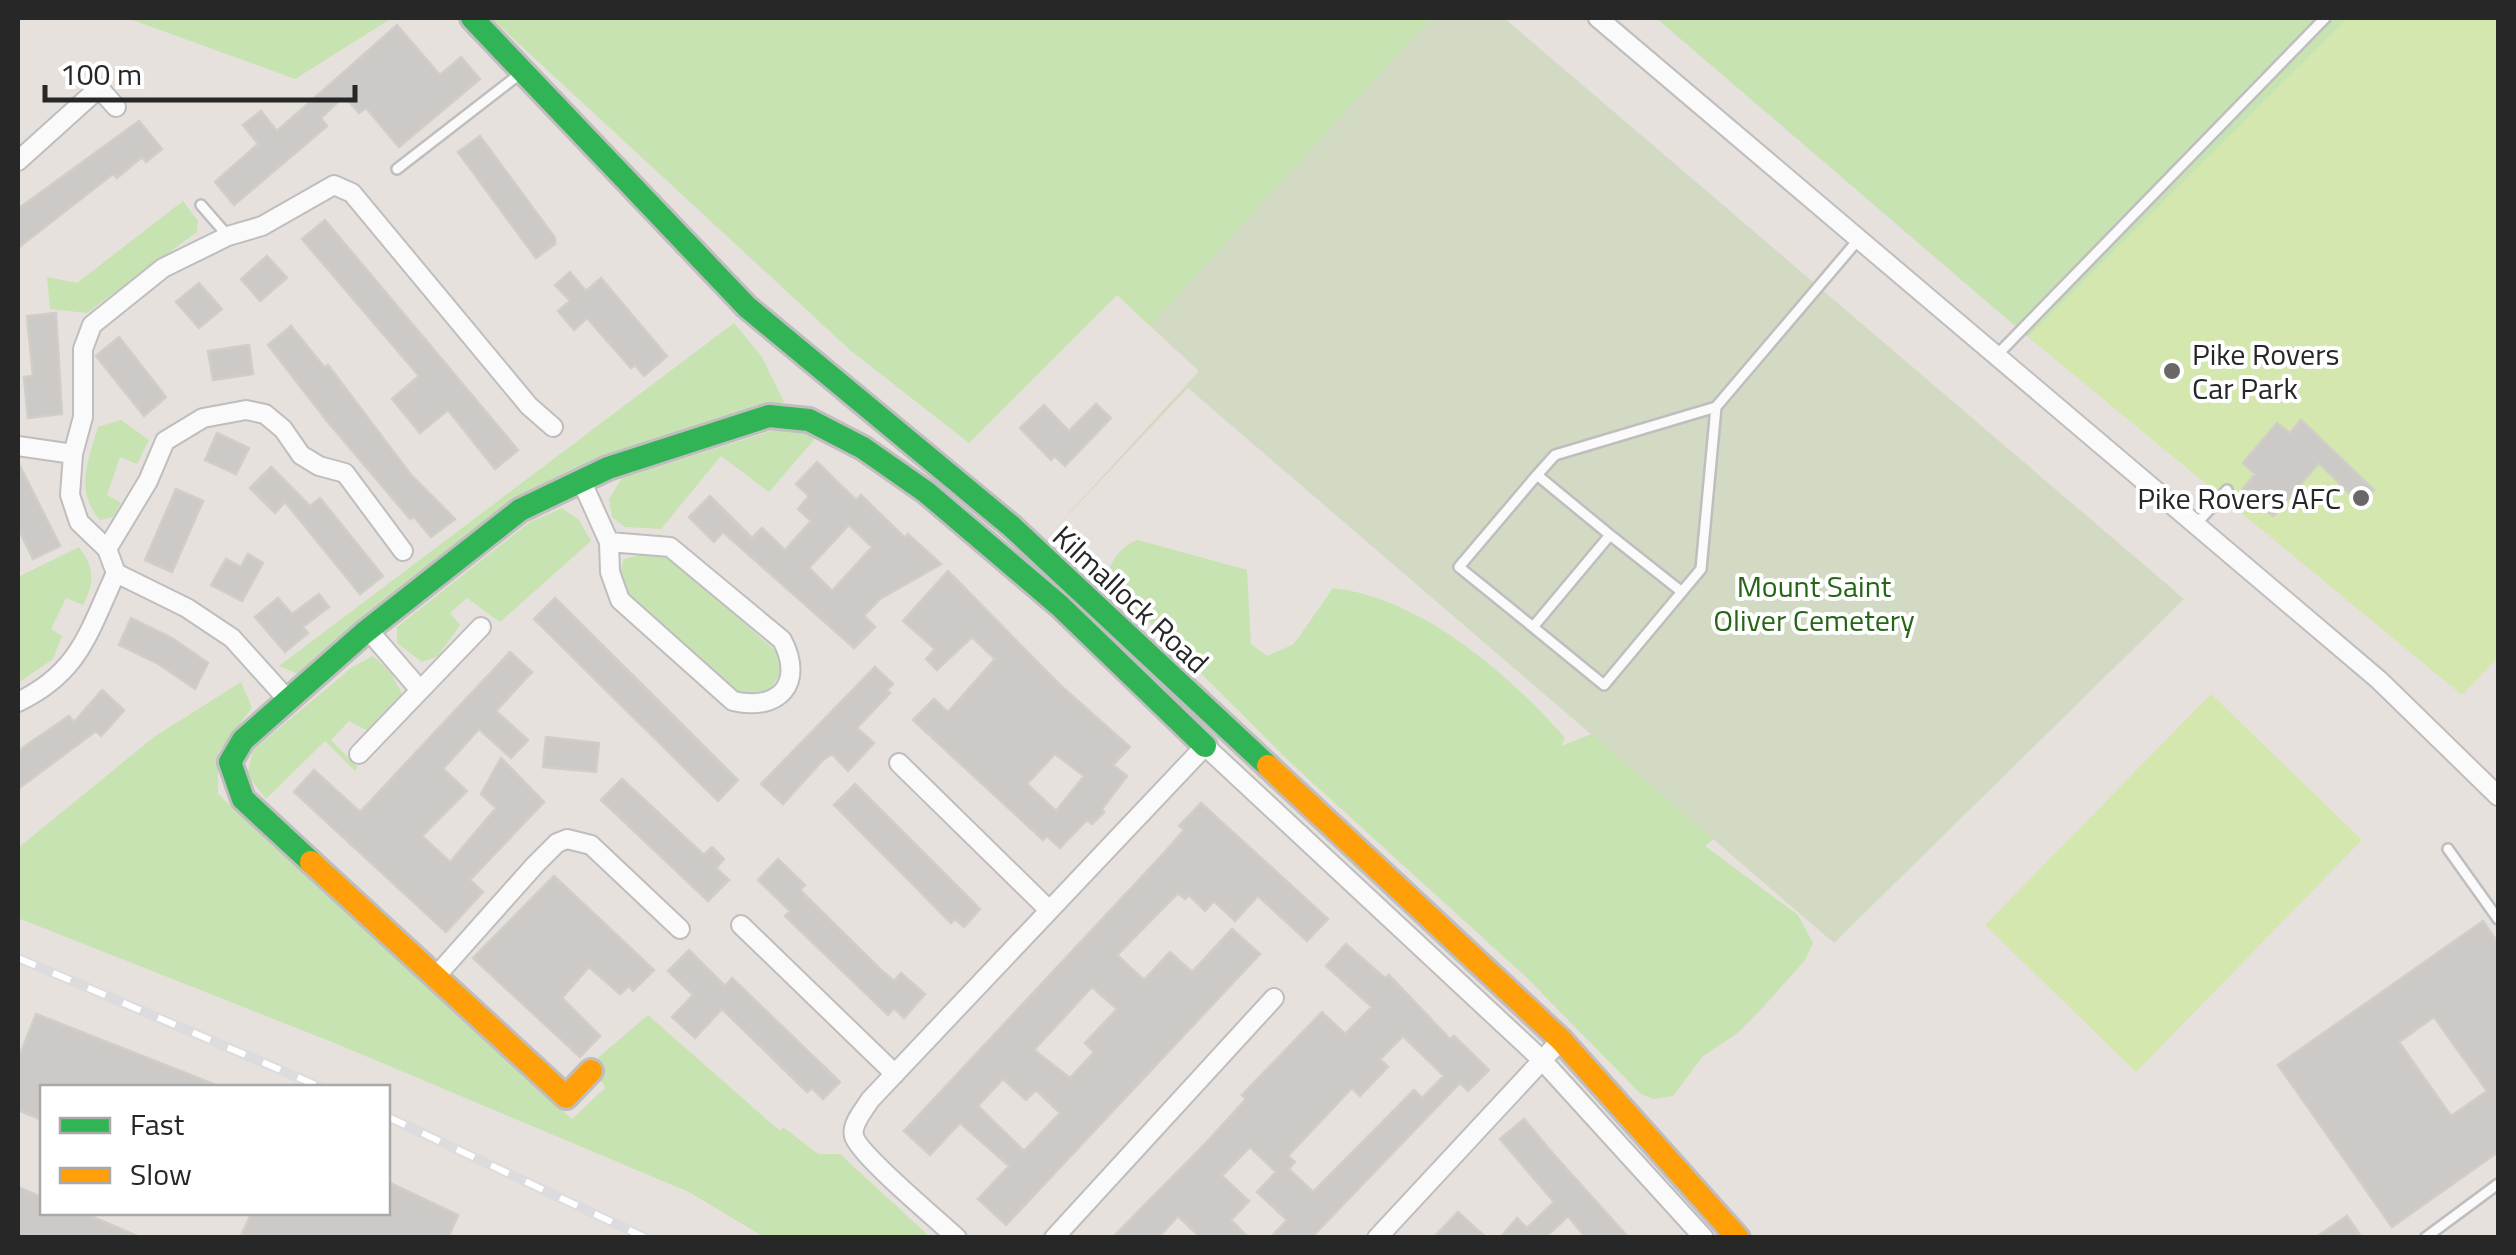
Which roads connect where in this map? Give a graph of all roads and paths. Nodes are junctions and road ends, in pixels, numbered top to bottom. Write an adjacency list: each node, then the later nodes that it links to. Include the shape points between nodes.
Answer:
1 (472, 18): 4 (main road, Kilmallock Road)
2 (1598, 18): 10 (street)
3 (2325, 18): 11 (lane)
4 (523, 71): 7 (lane); 26 (main road, Kilmallock Road, via 747,307 970,490)
5 (116, 108): 6 (street, via 99,88)
6 (18, 162)
7 (397, 169)
8 (202, 205): 9 (lane)
9 (228, 236): 13 (street, via 262,226 322,189 334,185 352,193); 15 (street, via 162,268 92,325 83,349 84,417)
10 (1860, 238): 11 (street); 12 (lane)
11 (1998, 356): 19 (street)
12 (1716, 407): 16 (lane, via 1555,454); 25 (lane, via 1701,570)
13 (553, 428)
14 (18, 446): 15 (street)
15 (74, 454): 22 (street, via 70,495 79,522)
16 (1537, 475): 20 (lane); 28 (lane, via 1459,566)
17 (581, 480): 21 (street); 29 (main road, via 520,510); 30 (main road, via 794,414 856,441 927,493)
18 (2228, 490): 19 (lane)
19 (2197, 523): 37 (street, via 2379,680)
20 (1610, 534): 25 (lane); 28 (lane)
21 (609, 542): 21 (street, via 620,600 733,701 753,706 782,694 791,677 782,640 670,547)
22 (107, 548): 23 (street, via 165,441 203,418 246,410 265,414 310,460 345,472); 24 (street)
23 (402, 551)
24 (116, 574): 32 (street, via 232,638); 33 (street, via 76,657 51,686)
25 (1682, 592): 28 (lane, via 1604,684)
26 (1111, 621): 30 (street); 39 (main road, Kilmallock Road)
27 (481, 627): 31 (street)
28 (1533, 627)
29 (370, 632): 31 (street); 32 (main road)
30 (1094, 641): 34 (main road)
31 (420, 690): 35 (street)
32 (287, 700): 45 (main road, via 236,746 235,786)
33 (18, 702)
34 (1205, 746): 40 (street); 41 (street)
35 (359, 754)
36 (899, 763): 40 (street)
37 (2498, 796)
38 (2448, 849): 42 (lane)
39 (1407, 894): 41 (street); 47 (main road, Kilmallock Road)
40 (1047, 908): 50 (street)
41 (1389, 915): 48 (street)
42 (2498, 919)
43 (741, 925): 50 (street)
44 (680, 929): 45 (street, via 591,845 566,839 535,864)
45 (436, 975): 49 (main road, via 566,1098)
46 (1274, 998): 56 (street)
47 (1562, 1040): 48 (street); 52 (main road, Kilmallock Road)
48 (1542, 1059): 53 (street); 54 (street)
49 (590, 1071)
50 (895, 1074): 55 (street, via 862,1112 854,1137)
51 (2498, 1184): 58 (lane)
52 (1718, 1216): 53 (street); 57 (main road, Kilmallock Road)
53 (1702, 1235)
54 (1380, 1236)
55 (956, 1238)
56 (1054, 1238)
57 (1738, 1238)
58 (2425, 1238)

